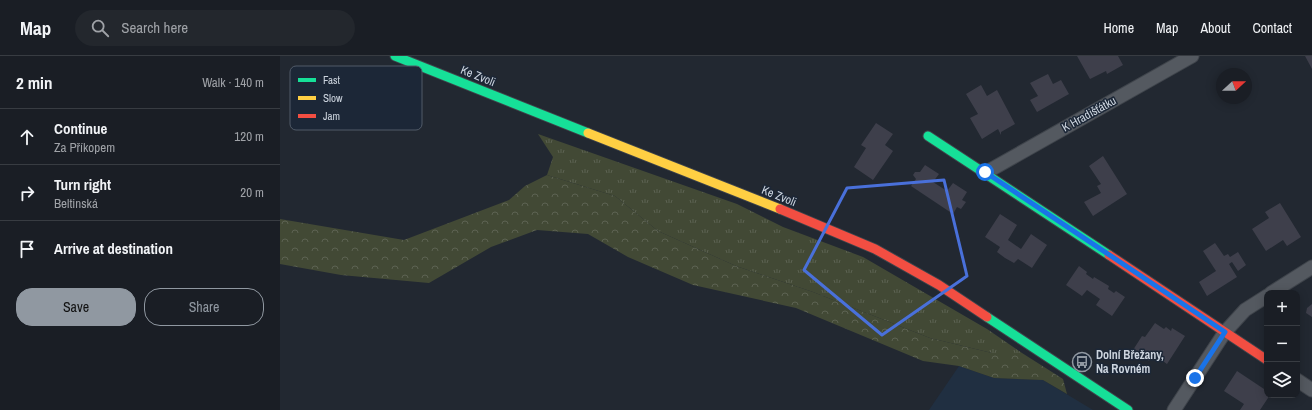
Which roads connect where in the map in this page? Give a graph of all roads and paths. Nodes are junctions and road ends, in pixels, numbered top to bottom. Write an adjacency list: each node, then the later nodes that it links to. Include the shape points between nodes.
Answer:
1 (394, 56): 3 (street, Ke Zvoli)
2 (1192, 56): 6 (street, K Hradišťátku)
3 (419, 66)
4 (422, 67): 14 (street, Ke Zvoli, via 875,249 939,285)
5 (928, 136): 6 (street)
6 (985, 172): 10 (street)
7 (1312, 267): 8 (street)
8 (1276, 290)
9 (1264, 298): 10 (street, via 1245,310)
10 (1225, 332): 11 (street); 15 (street)
11 (1264, 358)
12 (1300, 382): 13 (street)
13 (1312, 390)
14 (1128, 410)
15 (1174, 410)

